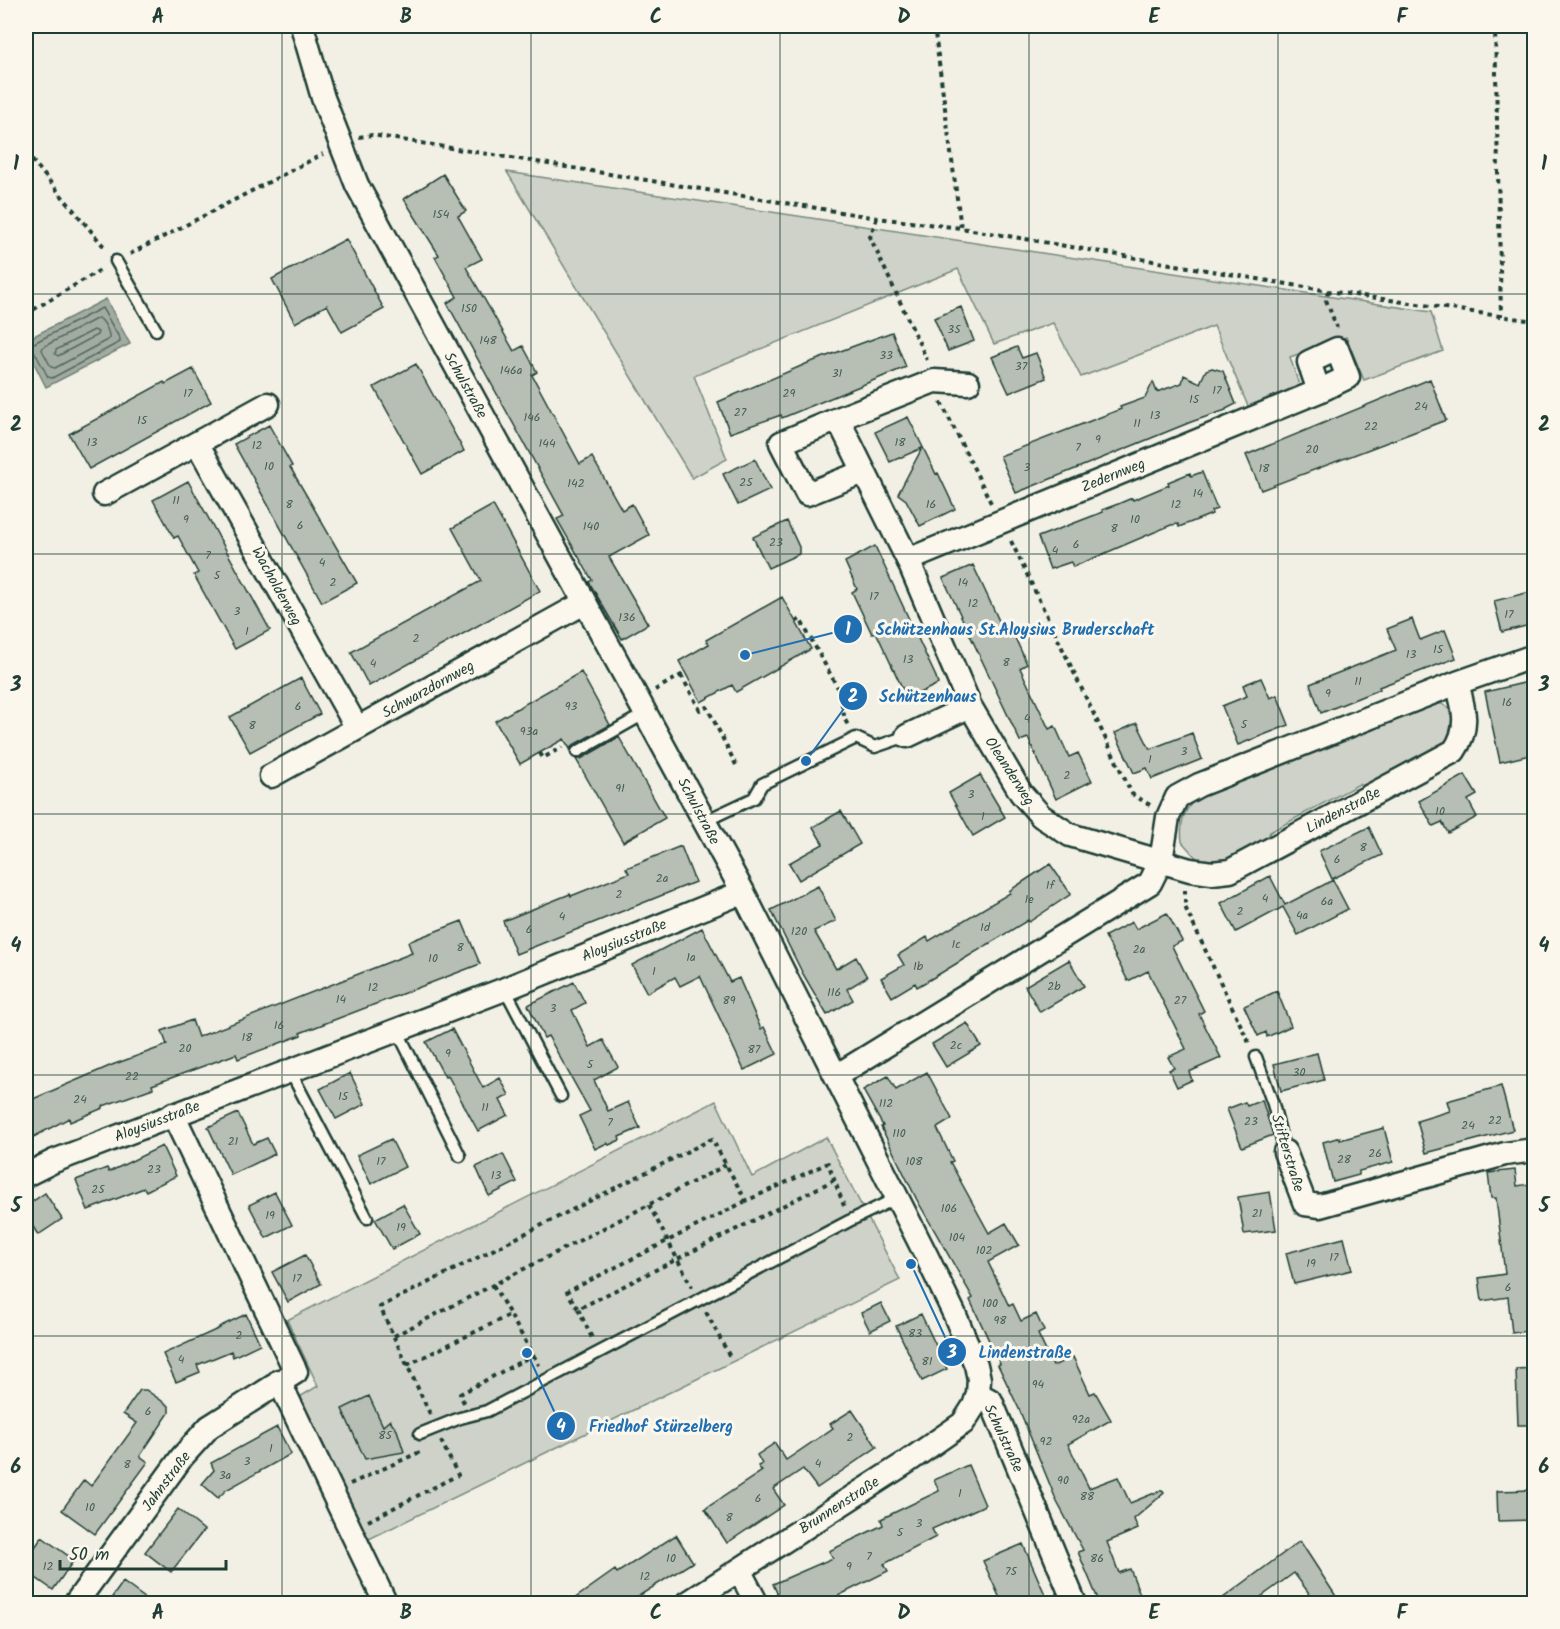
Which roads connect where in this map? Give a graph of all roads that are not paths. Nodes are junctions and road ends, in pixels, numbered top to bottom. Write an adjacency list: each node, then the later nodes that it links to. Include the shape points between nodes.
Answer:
1 (302, 26): 12 (street, Schulstraße, via 323,98 357,185)
2 (116, 261): 3 (lane)
3 (156, 330)
4 (968, 383): 7 (street, via 934,381)
5 (1319, 391): 5 (street, Zedernweg, via 1348,377 1337,349 1309,362); 11 (street, Zedernweg)
6 (268, 404): 8 (street)
7 (838, 419): 9 (street, Oleanderweg); 9 (street, via 781,443 807,494)
8 (197, 443): 10 (street); 17 (street, Wacholderweg)
9 (863, 472): 11 (street, Oleanderweg)
10 (104, 494)
11 (908, 560): 16 (street, Oleanderweg)
12 (584, 603): 15 (street, Schulstraße); 17 (street, Schwarzdornweg)
13 (1534, 656): 14 (street)
14 (1457, 682): 22 (street, via 1177,797 1168,817); 22 (street, Lindenstraße, via 1464,731 1454,751 1230,871 1212,873)
15 (642, 706): 19 (lane); 21 (street, Schulstraße)
16 (970, 706): 18 (street); 22 (street, Oleanderweg, via 1021,793 1041,816 1070,835)
17 (357, 728): 20 (street, Schwarzdornweg)
18 (907, 736): 21 (lane, via 875,747 856,738 762,784 754,798)
19 (577, 752)
20 (271, 776)
21 (705, 821): 23 (street, Schulstraße)
22 (1161, 861): 28 (street, via 1150,883)
23 (743, 891): 24 (street, Aloysiusstraße); 28 (street, Schulstraße)
24 (505, 988): 25 (street, Aloysiusstraße); 29 (lane)
25 (397, 1030): 27 (street, Aloysiusstraße); 33 (lane)
26 (1256, 1057): 32 (lane, Stifterstraße)
27 (290, 1071): 30 (street, Aloysiusstraße); 36 (lane)
28 (836, 1076): 35 (street, Schulstraße)
29 (561, 1096)
30 (173, 1114): 34 (street, Aloysiusstraße); 37 (street, Jahnstraße, via 296,1372)
31 (1534, 1150): 32 (street, Stifterstraße, via 1505,1154 1320,1206 1305,1204)
32 (1285, 1152)
33 (460, 1156)
34 (26, 1176)
35 (897, 1198): 38 (street, Schulstraße, via 976,1365); 39 (lane, via 487,1411)
36 (367, 1218)
37 (279, 1381): 41 (street, Jahnstraße, via 209,1427 182,1457); 42 (street)
38 (978, 1394): 40 (street, Brunnenstraße, via 963,1423); 45 (street, Schulstraße, via 991,1401)
39 (420, 1434)
40 (739, 1570): 43 (street, Brunnenstraße); 44 (street)
41 (75, 1604)
42 (386, 1604)
43 (686, 1604)
44 (757, 1604)
45 (1075, 1604)

